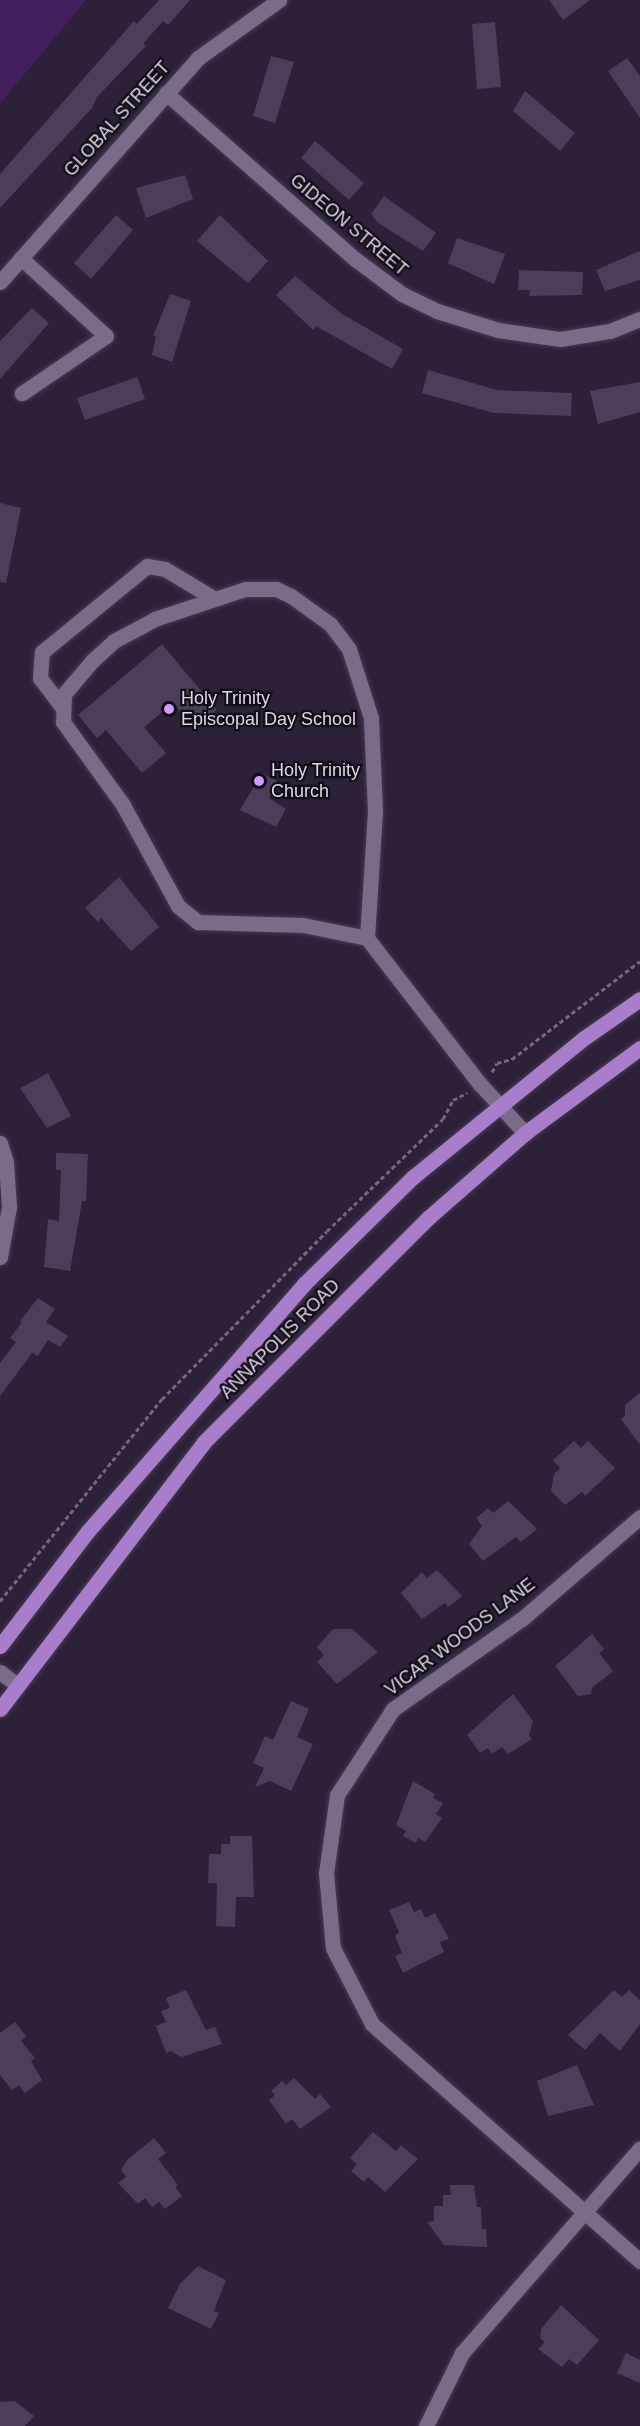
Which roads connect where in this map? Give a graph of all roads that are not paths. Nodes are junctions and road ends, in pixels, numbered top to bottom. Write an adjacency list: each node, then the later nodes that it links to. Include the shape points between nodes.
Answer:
1 (279, 0): 2 (street, GLOBAL STREET, via 214,45)
2 (166, 93): 3 (street, GLOBAL STREET); 5 (street, GIDEON STREET, via 355,259 402,294 436,311 498,330 560,339 610,331)
3 (21, 258): 4 (street, GLOBAL STREET); 6 (street, via 106,336)
4 (0, 282)
5 (640, 319)
6 (22, 393)
7 (215, 599): 8 (street, via 155,619 114,641 70,688); 8 (street, via 165,569 147,566 42,652 40,678); 9 (street, via 245,589 276,589 330,624 349,649 364,688 375,758)
8 (62, 708): 9 (street, via 63,722 123,805 163,882 186,914 198,922 303,926)
9 (367, 938): 12 (street)
10 (640, 999): 12 (main road, ANNAPOLIS ROAD)
11 (640, 1048): 13 (main road, ANNAPOLIS ROAD)
12 (499, 1105): 13 (street); 17 (main road, ANNAPOLIS ROAD, via 413,1177 304,1284 88,1531)
13 (525, 1133): 19 (main road, ANNAPOLIS ROAD, via 428,1218 204,1442)
14 (0, 1143): 15 (street, via 9,1207)
15 (0, 1257)
16 (640, 1517): 22 (street, VICAR WOODS LANE, via 523,1618 393,1709 338,1795 326,1873 333,1948 372,2025)
17 (0, 1646)
18 (0, 1672): 19 (street)
19 (16, 1684): 20 (main road, ANNAPOLIS ROAD)
20 (0, 1709)
21 (640, 2148): 22 (street)
22 (583, 2212): 23 (street, VICAR WOODS LANE); 24 (street, via 462,2353)
23 (640, 2261)
24 (426, 2426)

